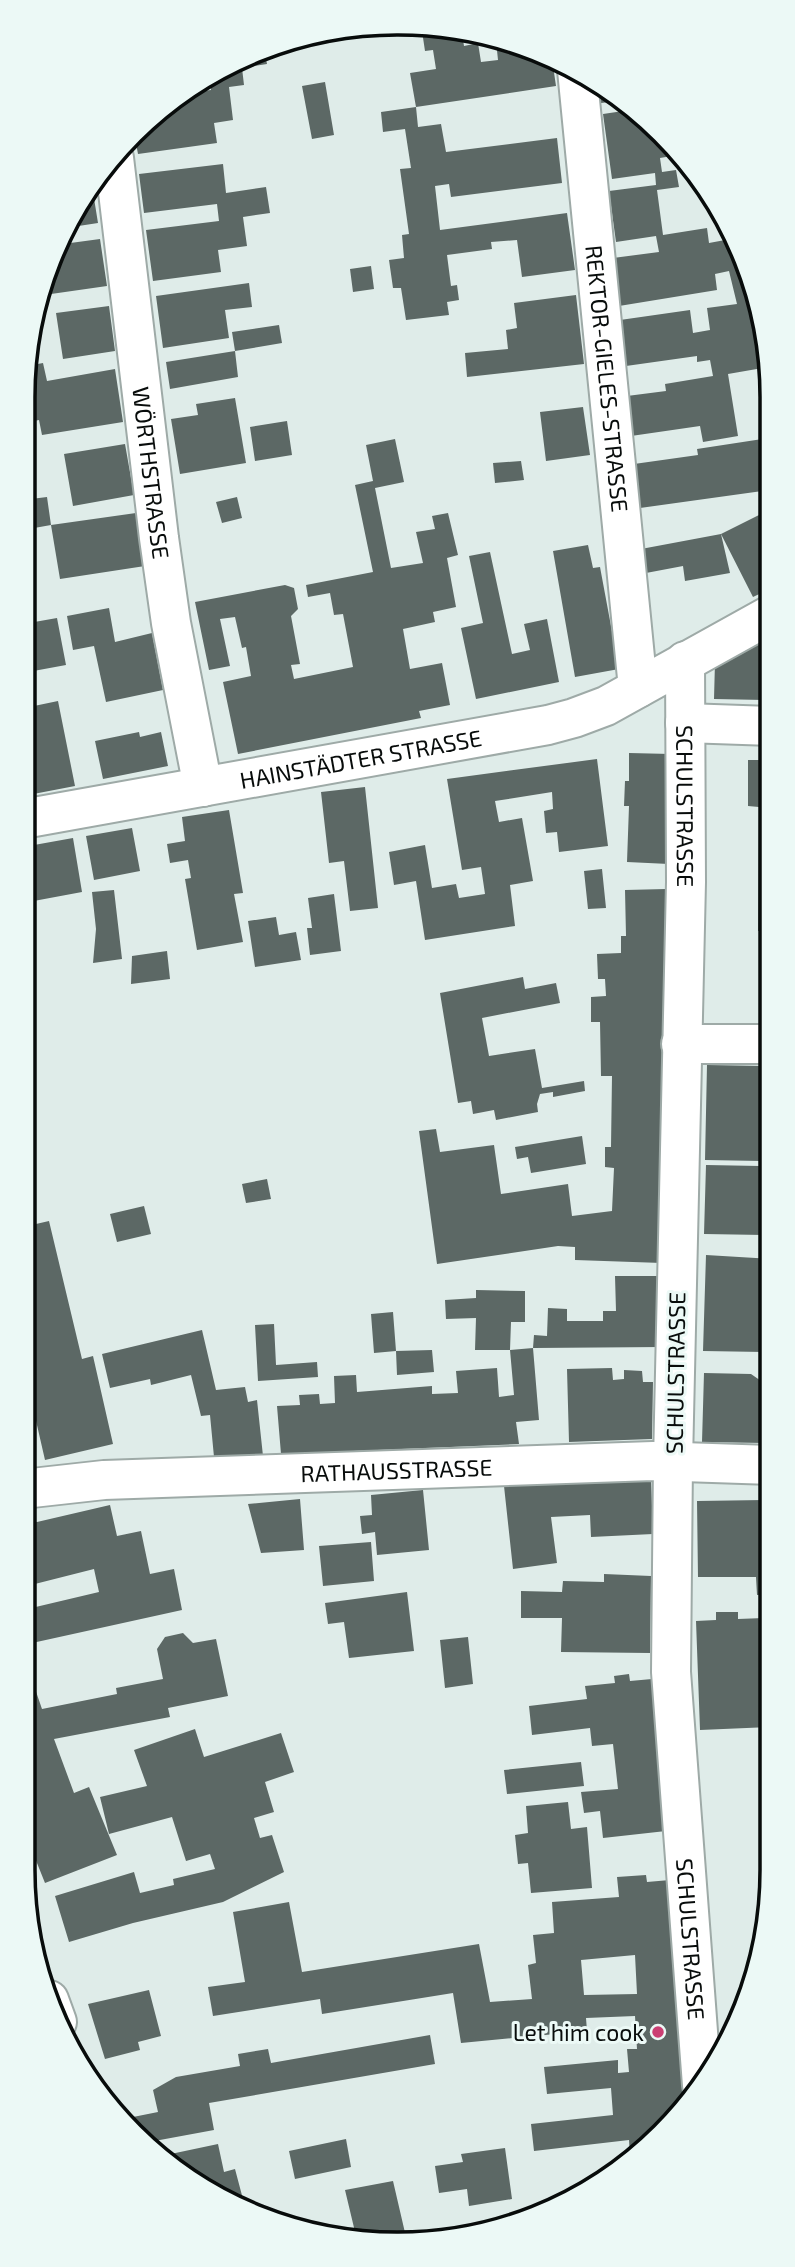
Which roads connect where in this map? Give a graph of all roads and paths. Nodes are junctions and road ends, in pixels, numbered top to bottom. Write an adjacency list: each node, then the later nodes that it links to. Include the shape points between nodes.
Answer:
1 (578, 84): 5 (street, REKTOR-GIELES-STRASSE)
2 (115, 170): 8 (street, WÖRTHSTRASSE, via 164,575)
3 (760, 620): 4 (street, HAINSTÄDTER STRASSE)
4 (685, 661): 5 (street, HAINSTÄDTER STRASSE); 6 (street, SCHULSTRASSE)
5 (638, 688): 8 (street, HAINSTÄDTER STRASSE, via 593,712 548,725)
6 (685, 723): 7 (street); 11 (street, SCHULSTRASSE)
7 (760, 726)
8 (203, 787): 9 (street, HAINSTÄDTER STRASSE)
9 (35, 817)
10 (760, 1046): 11 (street)
11 (681, 1061): 12 (street, SCHULSTRASSE)
12 (673, 1462): 13 (street, RATHAUSSTRASSE); 14 (street, RATHAUSSTRASSE, via 104,1480); 15 (street, SCHULSTRASSE, via 673,1705)
13 (760, 1465)
14 (35, 1488)
15 (701, 2068)

